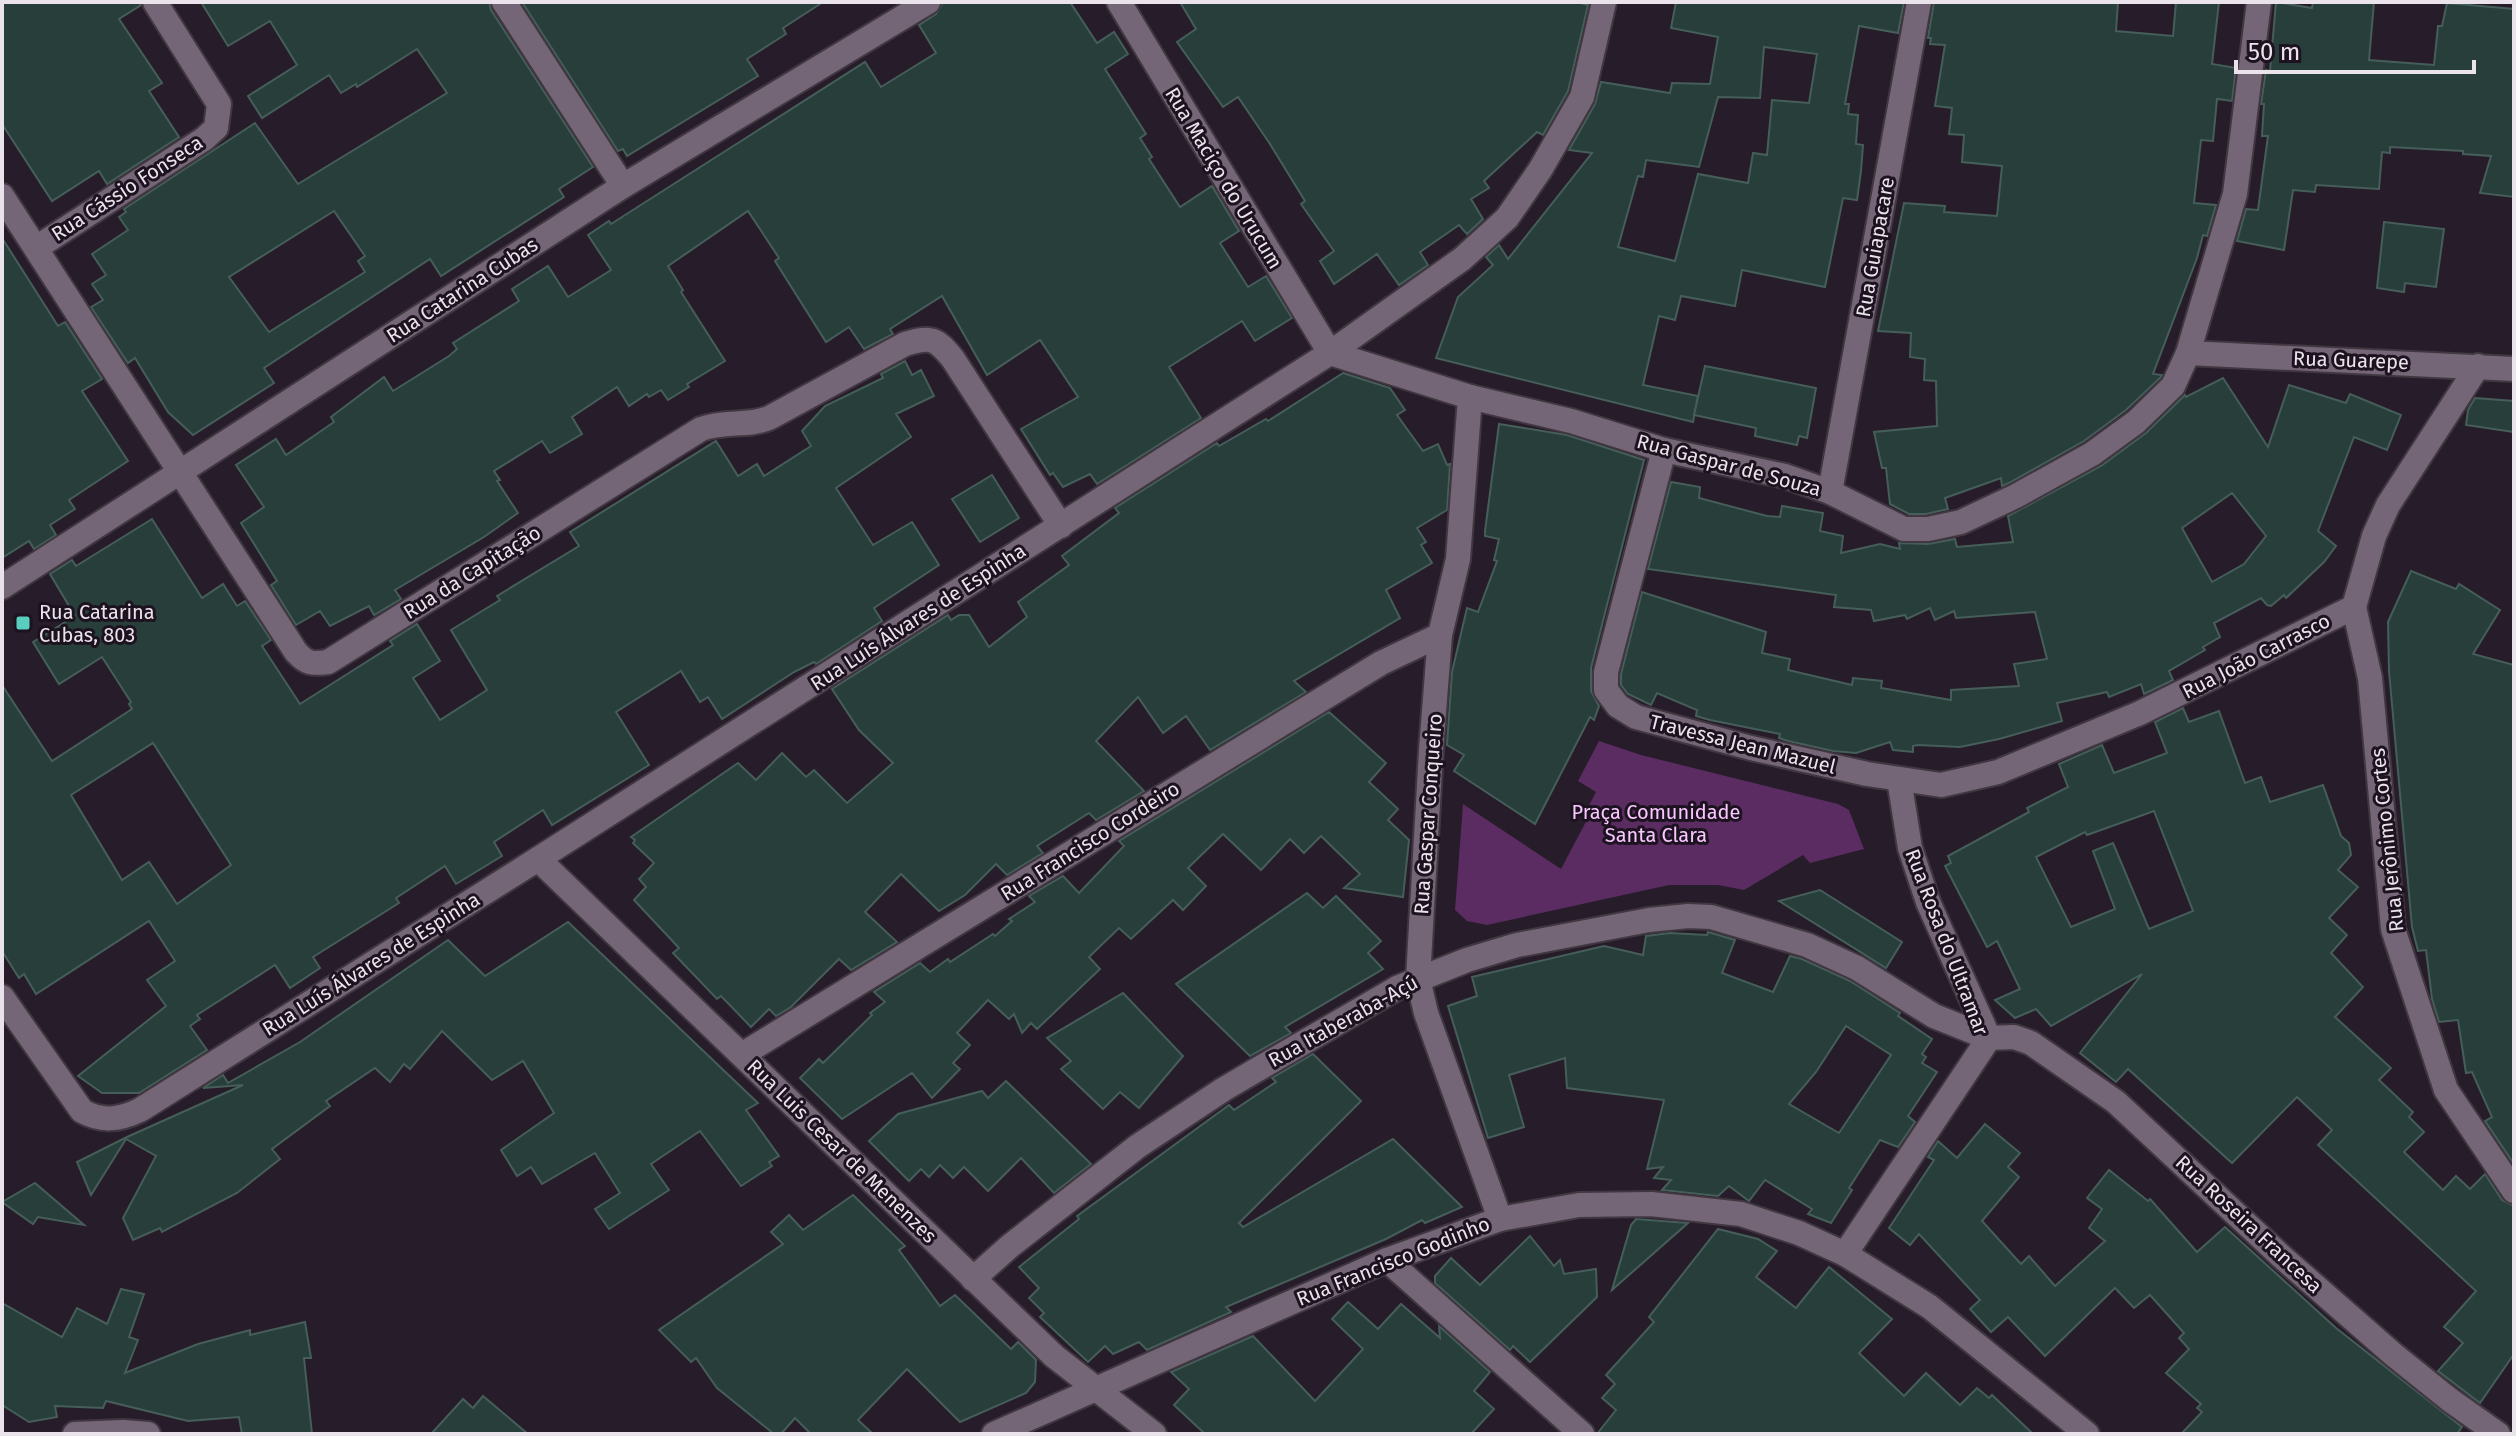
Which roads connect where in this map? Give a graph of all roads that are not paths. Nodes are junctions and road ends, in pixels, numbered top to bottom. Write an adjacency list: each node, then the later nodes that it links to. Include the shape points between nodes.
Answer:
1 (155, 2): 10 (street, Rua Cássio Fonseca, via 219,104 216,128)
2 (504, 2): 8 (street)
3 (928, 2): 8 (street, Rua Catarina Cubas)
4 (1119, 2): 11 (street, Rua Maciço do Urucum)
5 (1604, 2): 11 (street, Rua Luís Álvares de Espinha, via 1582,97 1507,218 1462,259)
6 (1919, 2): 18 (street, Rua Guiapacare)
7 (2259, 2): 12 (street, Rua Gaspar de Souza, via 2235,194)
8 (623, 186): 17 (street, Rua Catarina Cubas)
9 (2, 196): 10 (street, Rua da Capitação)
10 (36, 248): 17 (street, Rua da Capitação)
11 (1330, 353): 15 (street, Rua Gaspar de Souza); 19 (street, Rua Luís Álvares de Espinha)
12 (2188, 353): 13 (street, Rua Guarepe); 18 (street, Rua Gaspar de Souza, via 2173,386 2136,422 2080,461 1961,522 1904,529)
13 (2478, 366): 14 (street, Rua Guarepe); 21 (street, Rua João Carrasco, via 2388,505)
14 (2514, 369)
15 (1470, 397): 16 (street, Rua Gaspar de Souza); 22 (street, Rua Gaspar Conqueiro, via 1458,559)
16 (1664, 450): 18 (street, Rua Gaspar de Souza, via 1785,476); 23 (street, Travessa Jean Mazuel, via 1606,672 1606,690 1636,717)
17 (180, 471): 19 (street, Rua da Capitação, via 296,652 312,664 328,662 701,429 719,422 758,422 924,338 942,345 953,359); 20 (street, Rua Catarina Cubas)
18 (1830, 492)
19 (1061, 526): 24 (street, Rua Luís Álvares de Espinha)
20 (2, 587)
21 (2354, 607): 23 (street, Rua João Carrasco, via 2140,713 1998,772 1941,785); 29 (street, Rua Jerônimo Cortes, via 2370,678 2393,929 2446,1090)
22 (1440, 635): 25 (street, Rua Gaspar Conqueiro); 28 (street, Rua Francisco Cordeiro, via 1381,663)
23 (1899, 779): 27 (street, Rua Rosa do Ultramar, via 1910,848 1928,902)
24 (538, 859): 26 (street, Rua Luís Álvares de Espinha, via 123,1118 95,1118 82,1111); 28 (street, Rua Luis Cesar de Menenzes)
25 (1418, 979): 27 (street, Rua Itaberaba-Açú, via 1517,945 1649,920 1711,917 1807,945 1857,968 1934,1016); 30 (street, Rua Gaspar Conqueiro); 33 (street, Rua Itaberaba-Açú, via 1318,1032 1138,1146)
26 (2, 997)
27 (1989, 1038): 31 (street, Rua Rosa do Ultramar); 41 (street, Rua Roseira Francesa, via 2031,1043 2116,1102 2282,1257 2450,1400)
28 (743, 1054): 33 (street, Rua Luis Cesar de Menenzes)
29 (2514, 1191)
30 (1500, 1219): 31 (street, Rua Francisco Godinho, via 1579,1205 1651,1204 1741,1214); 32 (street, Rua Francisco Godinho)
31 (1845, 1254): 40 (street, Rua Francisco Godinho, via 1930,1307)
32 (1387, 1260): 34 (street, Rua Francisco Godinho); 39 (street)
33 (973, 1279): 34 (street, Rua Luis Cesar de Menenzes)
34 (1095, 1389): 37 (street, Rua Francisco Godinho); 38 (street, Rua Luis Cesar de Menenzes)
35 (75, 1434): 36 (street)
36 (148, 1434)
37 (994, 1434)
38 (1154, 1434)
39 (1582, 1434)
40 (2087, 1434)
41 (2498, 1434)

